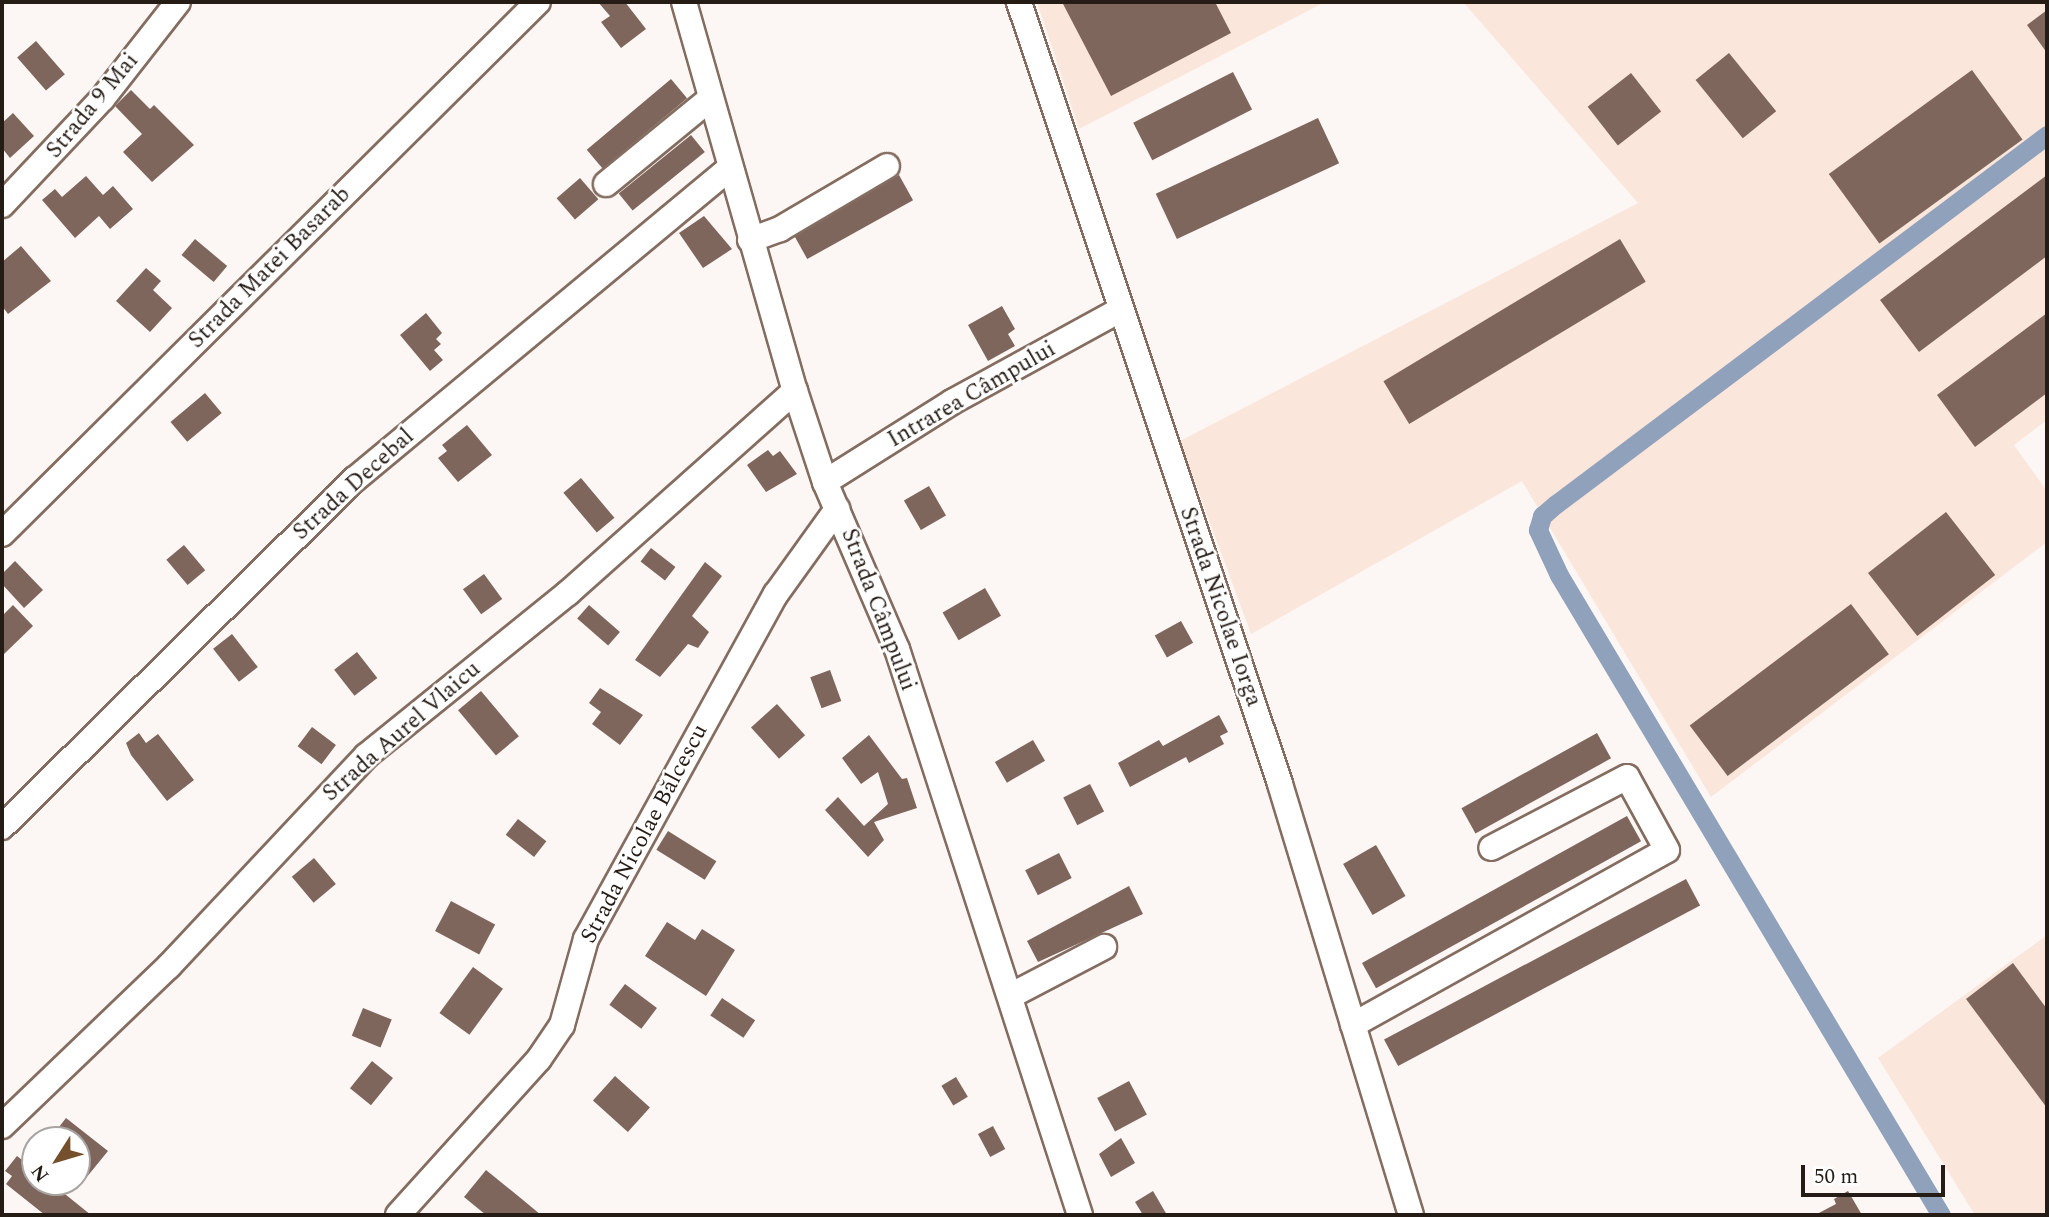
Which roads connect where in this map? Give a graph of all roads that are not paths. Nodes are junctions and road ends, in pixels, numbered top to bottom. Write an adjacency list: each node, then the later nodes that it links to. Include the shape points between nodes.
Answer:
1 (178, 2): 9 (street, Strada 9 Mai, via 102,99)
2 (538, 2): 15 (street, Strada Matei Basarab)
3 (684, 2): 5 (street, Strada Câmpului)
4 (1019, 2): 11 (street, Strada Nicolae Iorga)
5 (710, 99): 7 (street, Strada Câmpului); 8 (street)
6 (887, 166): 10 (street, via 780,229)
7 (729, 168): 10 (street, Strada Câmpului); 16 (street, Strada Decebal, via 355,480)
8 (606, 184)
9 (2, 205)
10 (750, 240): 12 (street, Strada Câmpului)
11 (1120, 310): 13 (street, Intrarea Câmpului, via 952,402); 20 (street, Strada Nicolae Iorga, via 1272,761)
12 (795, 391): 13 (street, Strada Câmpului); 21 (street, Strada Aurel Vlaicu, via 568,593 366,756 169,966)
13 (825, 482): 14 (street, Strada Câmpului)
14 (837, 509): 19 (street, Strada Câmpului, via 897,649); 22 (street, Strada Nicolae Bălcescu, via 776,594 586,939 562,1025 539,1059)
15 (2, 534)
16 (2, 827)
17 (1492, 848): 20 (street, via 1627,777 1667,850)
18 (1104, 947): 19 (street)
19 (1012, 995): 23 (street, Strada Câmpului)
20 (1353, 1025): 24 (street, Strada Nicolae Iorga)
21 (2, 1126)
22 (398, 1215)
23 (1080, 1215)
24 (1411, 1215)

